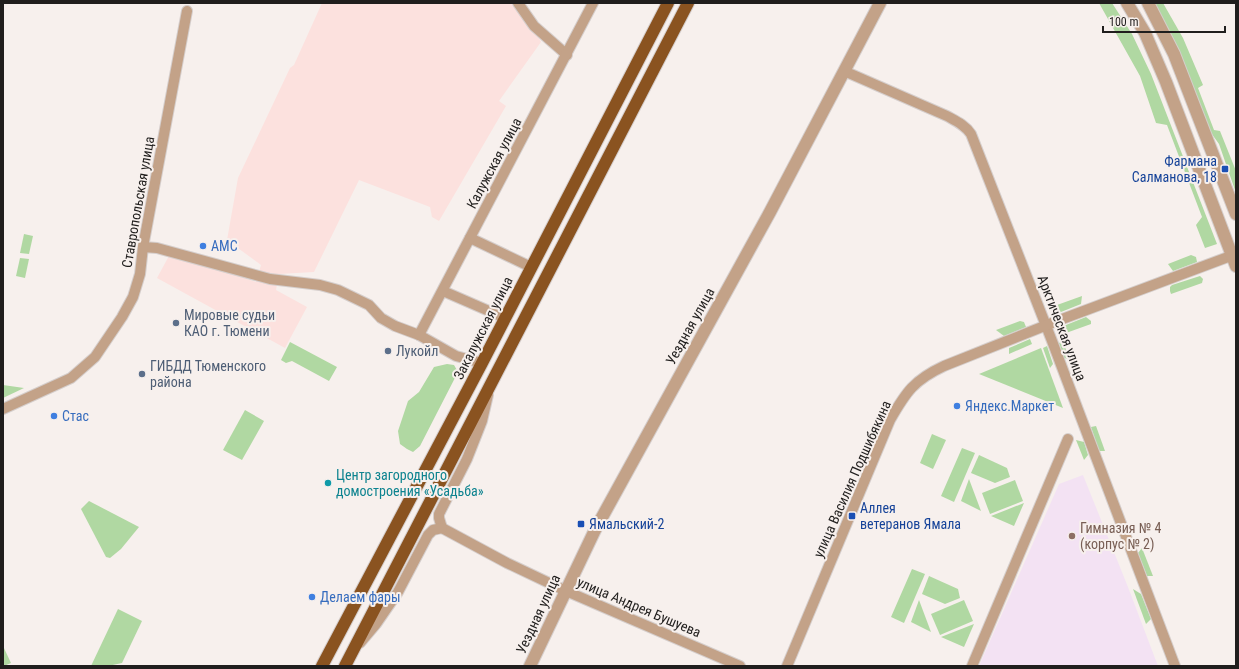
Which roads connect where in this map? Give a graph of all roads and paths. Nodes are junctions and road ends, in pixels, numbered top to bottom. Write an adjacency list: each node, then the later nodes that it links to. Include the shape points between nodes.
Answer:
1 (518, 3): 9 (street, via 534,26)
2 (593, 3): 9 (street, Калужская улица)
3 (668, 3): 15 (highway, Закалужская улица)
4 (688, 3): 21 (highway, via 547,278)
5 (880, 3): 10 (street, Уездная улица)
6 (1127, 3): 14 (street, via 1145,33 1166,82)
7 (1148, 3): 11 (street, via 1174,54)
8 (187, 11): 13 (street, Ставропольская улица)
9 (567, 55): 12 (street, Калужская улица)
10 (844, 71): 18 (street, Арктическая улица, via 947,116 967,128); 25 (street, Уездная улица, via 770,212 595,530)
11 (1236, 214)
12 (470, 238): 15 (street); 16 (street, Калужская улица)
13 (143, 247): 19 (street, via 157,248 270,279 320,285 338,290 369,305 381,318 394,326); 22 (street, Ставропольская улица, via 140,274 133,297 95,357 71,378)
14 (1235, 259): 18 (street, улица Василия Подшибякина)
15 (531, 267): 17 (highway, Закалужская улица)
16 (443, 291): 17 (street); 19 (street, Калужская улица)
17 (505, 318): 20 (highway, Закалужская улица)
18 (1046, 326): 31 (street, улица Василия Подшибякина, via 927,374 902,399 890,420); 33 (street, Арктическая улица)
19 (419, 335): 20 (street, via 456,356)
20 (482, 363): 27 (highway, Закалужская улица)
21 (491, 381): 24 (street, via 482,421 467,459 439,514); 26 (highway)
22 (3, 409)
23 (1068, 439): 32 (street)
24 (442, 528): 25 (street, улица Андрея Бушуева); 26 (street, via 433,530 428,535 398,592 376,624)
25 (566, 591): 29 (street, Уездная улица); 30 (street, улица Андрея Бушуева)
26 (355, 648): 28 (highway)
27 (322, 666)
28 (345, 666)
29 (530, 666)
30 (740, 666)
31 (787, 666)
32 (972, 666)
33 (1175, 666)

